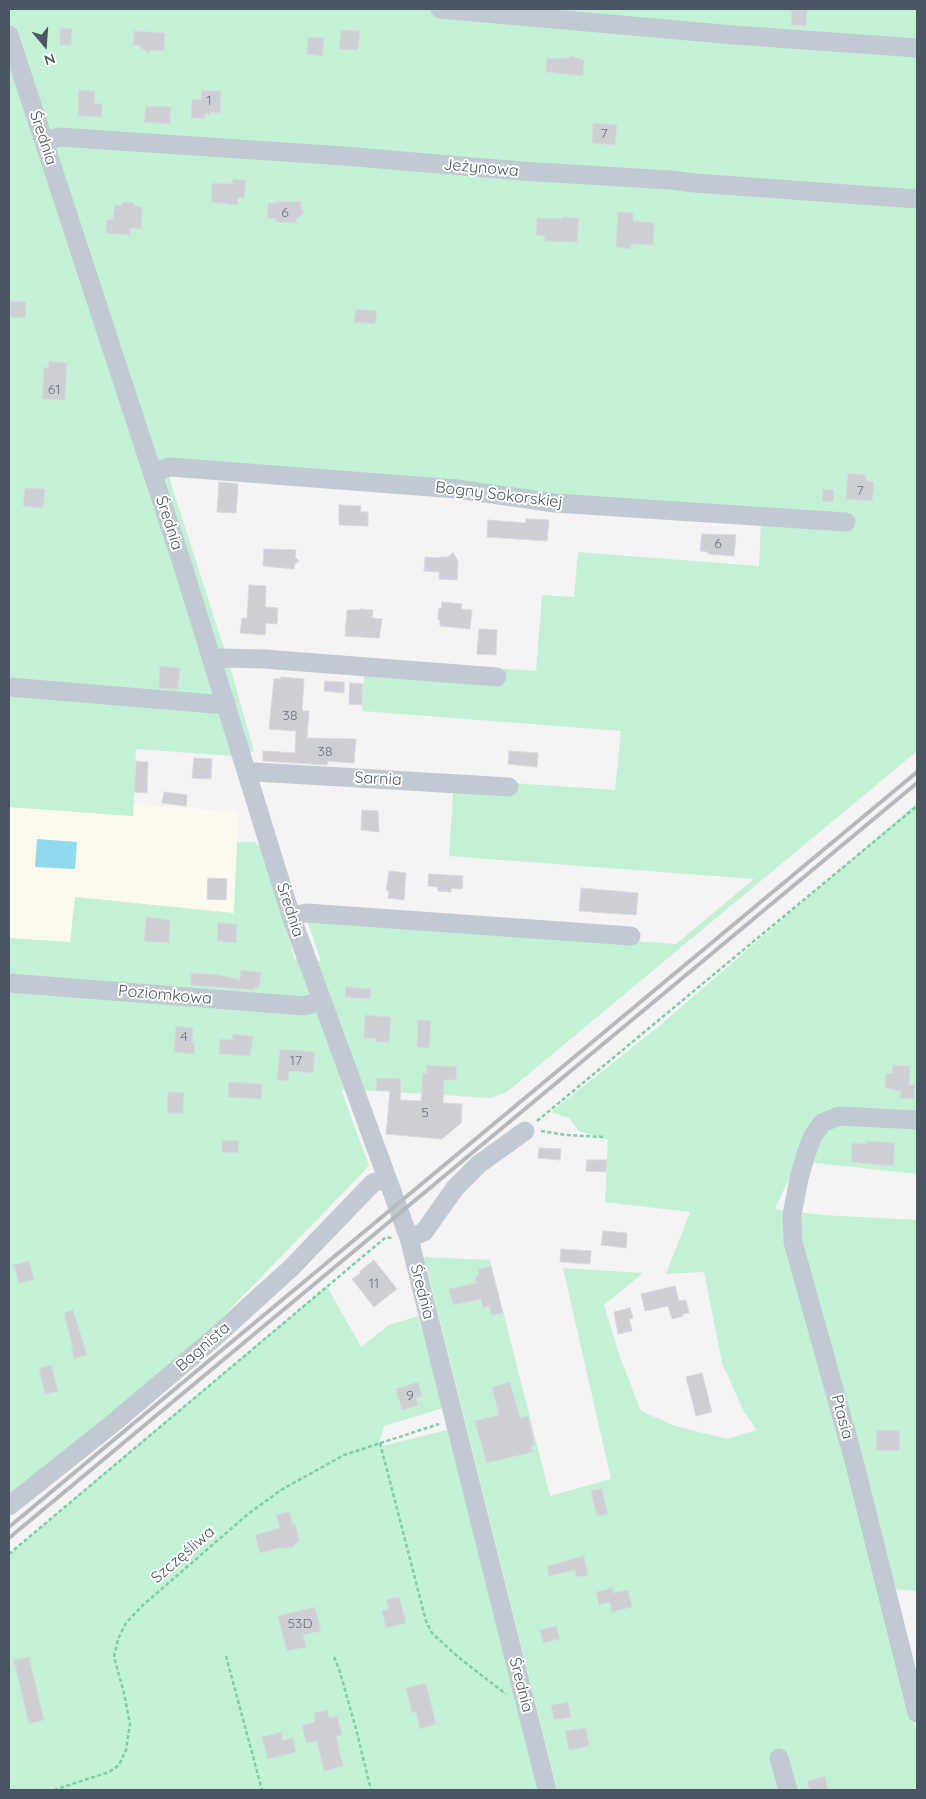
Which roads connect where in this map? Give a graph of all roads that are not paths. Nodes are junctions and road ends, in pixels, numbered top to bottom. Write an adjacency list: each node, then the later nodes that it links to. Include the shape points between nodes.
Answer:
1 (440, 9): 3 (street)
2 (10, 45): 4 (street, Średnia)
3 (917, 48)
4 (45, 142): 5 (street, Jeżynowa, via 59,137); 6 (street, Średnia)
5 (917, 199)
6 (152, 473): 7 (street, Bogny Sokorskiej, via 170,467 457,489 555,502); 8 (street, Średnia)
7 (846, 522)
8 (213, 660): 9 (street, via 264,659); 11 (street, Średnia)
9 (497, 677)
10 (9, 687): 11 (street)
11 (226, 703): 12 (street, Średnia)
12 (248, 774): 13 (street, Sarnia); 14 (street, Średnia)
13 (509, 787)
14 (291, 916): 15 (street, via 307,913); 17 (street, Średnia)
15 (631, 936)
16 (9, 982): 17 (street, Poziomkowa, via 304,1006)
17 (321, 1001): 20 (street, Średnia)
18 (917, 1120): 23 (street, Ptasia, via 839,1116 822,1124 813,1136 799,1178 792,1215 793,1242 853,1457)
19 (525, 1131): 21 (street, via 479,1164 455,1188 424,1232)
20 (387, 1178): 21 (street, Średnia); 22 (street, Bagnista, via 373,1183 290,1268 214,1338)
21 (409, 1238): 25 (street, Średnia)
22 (9, 1506)
23 (917, 1713)
24 (779, 1758): 26 (street)
25 (547, 1790)
26 (788, 1790)

